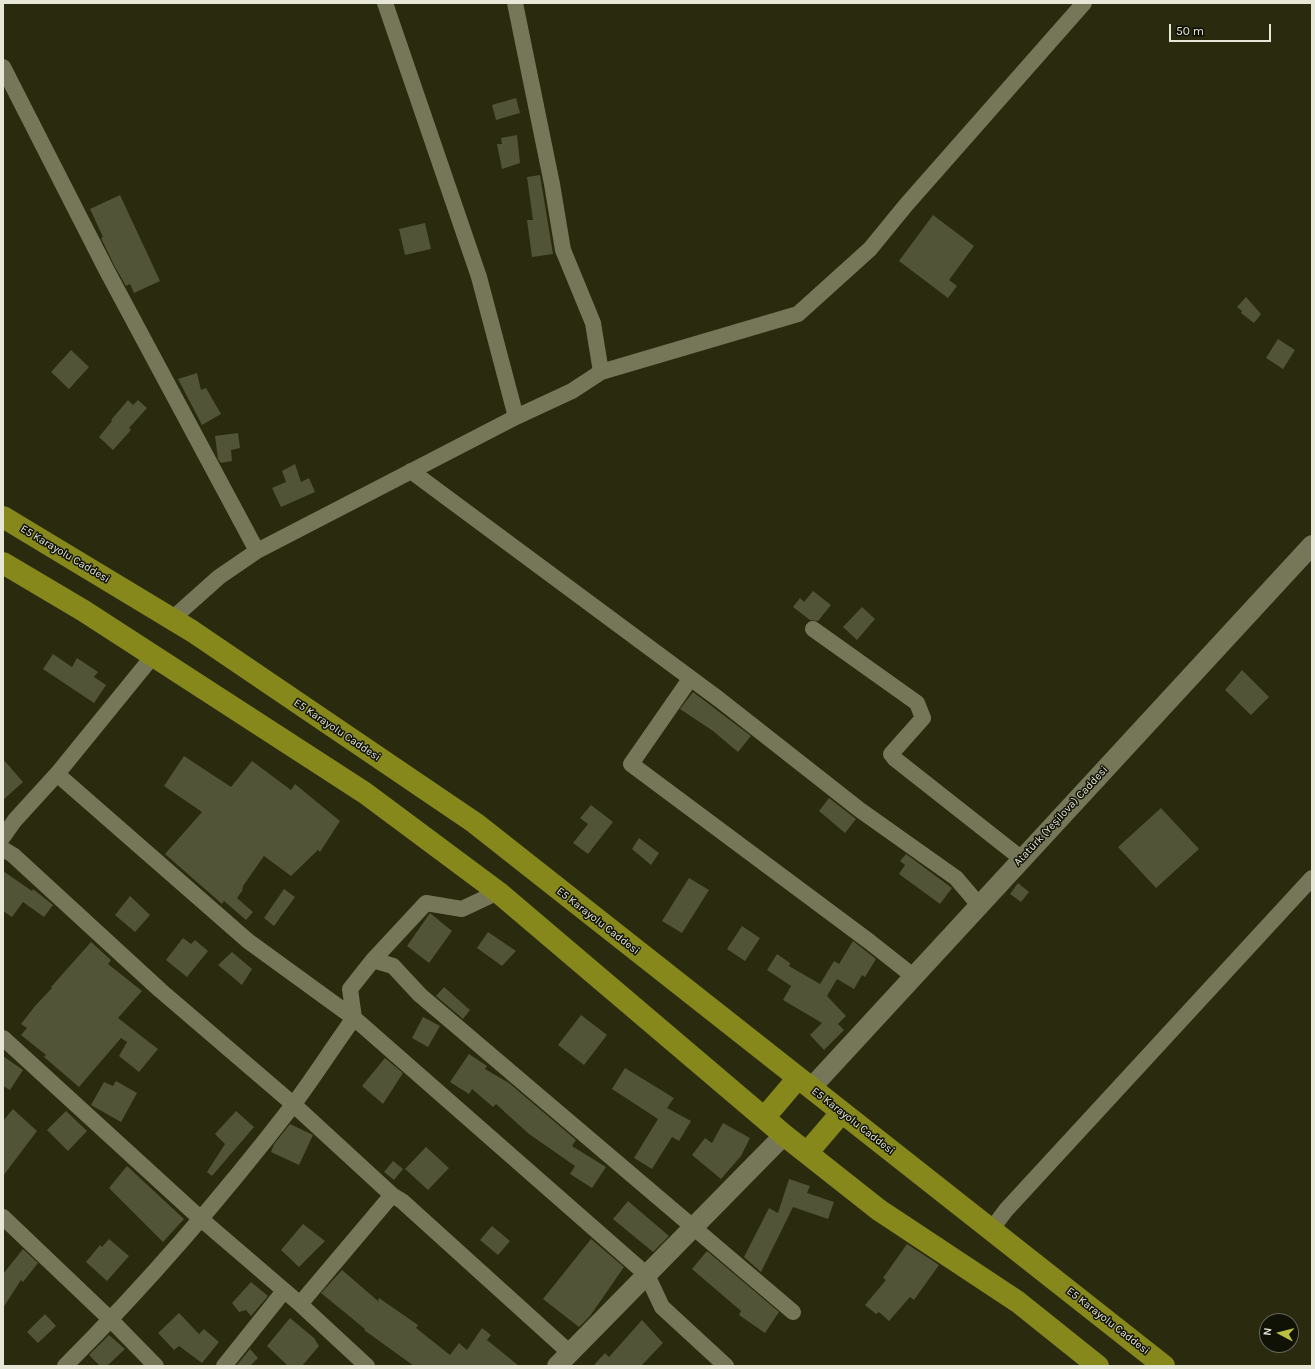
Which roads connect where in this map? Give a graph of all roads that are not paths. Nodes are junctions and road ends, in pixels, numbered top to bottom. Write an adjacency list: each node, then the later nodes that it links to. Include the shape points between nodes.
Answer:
1 (385, 3): 6 (street, via 479,277)
2 (515, 3): 5 (street, via 563,250 593,323)
3 (1084, 3): 5 (street, via 870,249 798,314)
4 (3, 67): 10 (street, via 107,271)
5 (602, 372): 6 (street, via 572,391)
6 (516, 417): 7 (street)
7 (411, 471): 10 (street); 15 (street)
8 (3, 517): 12 (highway, E5 Karayolu Caddesi)
9 (1312, 545): 19 (street, Atatürk (Yeşilova) Caddesi)
10 (257, 551): 12 (street, via 219,577)
11 (3, 563): 14 (highway)
12 (172, 620): 27 (highway, E5 Karayolu Caddesi, via 475,823)
13 (812, 629): 19 (street, via 916,703 924,718 892,754 894,759)
14 (153, 656): 16 (street); 21 (highway, via 364,793)
15 (690, 679): 22 (street, via 860,810 956,878); 24 (street, via 631,764)
16 (57, 774): 17 (street); 25 (street, via 248,941)
17 (3, 837)
18 (3, 849): 28 (street, via 13,855 160,990)
19 (1022, 859): 22 (street, Atatürk (Yeşilova) Caddesi)
20 (1312, 878): 37 (street, via 1006,1210)
21 (498, 892): 23 (street, via 462,909 426,903); 30 (highway)
22 (979, 905): 24 (street, Atatürk (Yeşilova) Caddesi)
23 (373, 960): 25 (street, via 350,989); 36 (street, via 393,966 420,995)
24 (914, 976): 27 (street, Atatürk (Yeşilova) Caddesi)
25 (354, 1018): 28 (street); 38 (street)
26 (3, 1038): 35 (street)
27 (804, 1083): 29 (highway, E5 Karayolu Caddesi); 30 (highway)
28 (293, 1104): 33 (street); 35 (street)
29 (842, 1112): 32 (highway); 37 (highway, E5 Karayolu Caddesi)
30 (764, 1118): 31 (highway)
31 (784, 1135): 32 (highway); 36 (street)
32 (807, 1153): 49 (highway, via 880,1210 1018,1302)
33 (392, 1195): 40 (street); 43 (street, via 402,1201)
34 (3, 1217): 42 (street)
35 (201, 1219): 39 (street); 42 (street)
36 (694, 1227): 38 (street); 41 (street)
37 (991, 1230): 50 (highway, E5 Karayolu Caddesi)
38 (647, 1275): 43 (street); 48 (street, via 662,1307)
39 (284, 1291): 40 (street); 46 (street)
40 (300, 1304): 47 (street)
41 (793, 1312)
42 (111, 1320): 44 (street); 45 (street)
43 (564, 1359)
44 (65, 1366)
45 (156, 1366)
46 (224, 1366)
47 (367, 1366)
48 (726, 1366)
49 (1098, 1366)
50 (1164, 1366)

